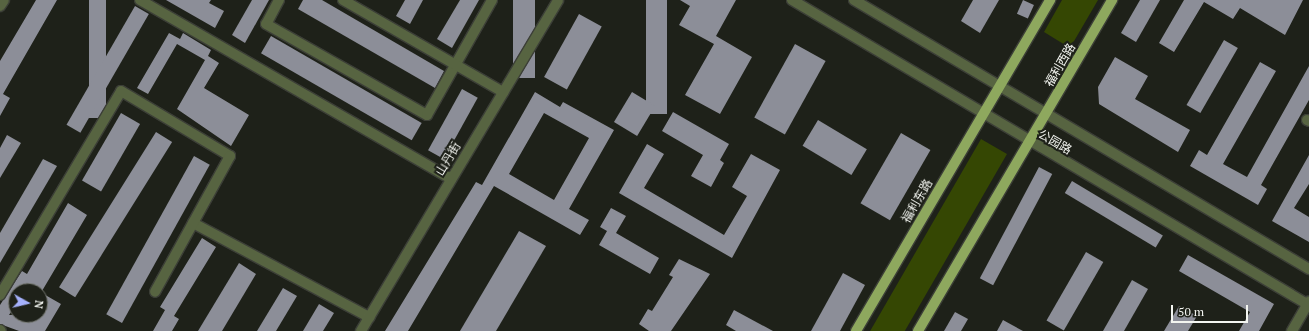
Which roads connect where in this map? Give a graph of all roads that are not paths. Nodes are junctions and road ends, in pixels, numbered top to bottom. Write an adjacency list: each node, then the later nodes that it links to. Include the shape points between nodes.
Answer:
1 (4, 0): 11 (street)
2 (140, 0): 18 (street)
3 (279, 0): 12 (street, via 266,24 427,115)
4 (343, 0): 12 (street)
5 (492, 0): 12 (street)
6 (558, 0): 14 (street, 山丹街)
7 (792, 0): 16 (street, 公园路)
8 (854, 0): 13 (street, 公园路)
9 (1050, 0): 13 (main road)
10 (1112, 0): 15 (main road, 福利西路)
11 (0, 6)
12 (456, 64): 14 (street)
13 (1001, 84): 15 (street, 公园路); 16 (main road, 福利东路)
14 (504, 92): 18 (street, 山丹街)
15 (1047, 112): 17 (main road, 福利西路); 20 (street, 公园路)
16 (984, 114): 17 (street, 公园路); 26 (main road, 福利东路)
17 (1029, 142): 23 (street, 公园路); 27 (main road)
18 (451, 179): 24 (street, 山丹街)
19 (193, 223): 21 (street); 22 (street, via 230,156 121,91); 24 (street)
20 (1309, 270)
21 (155, 292)
22 (0, 295)
23 (1308, 303): 28 (street)
24 (369, 317): 25 (street, 山丹街)
25 (360, 331)
26 (856, 331)
27 (918, 331)
28 (1292, 331)

